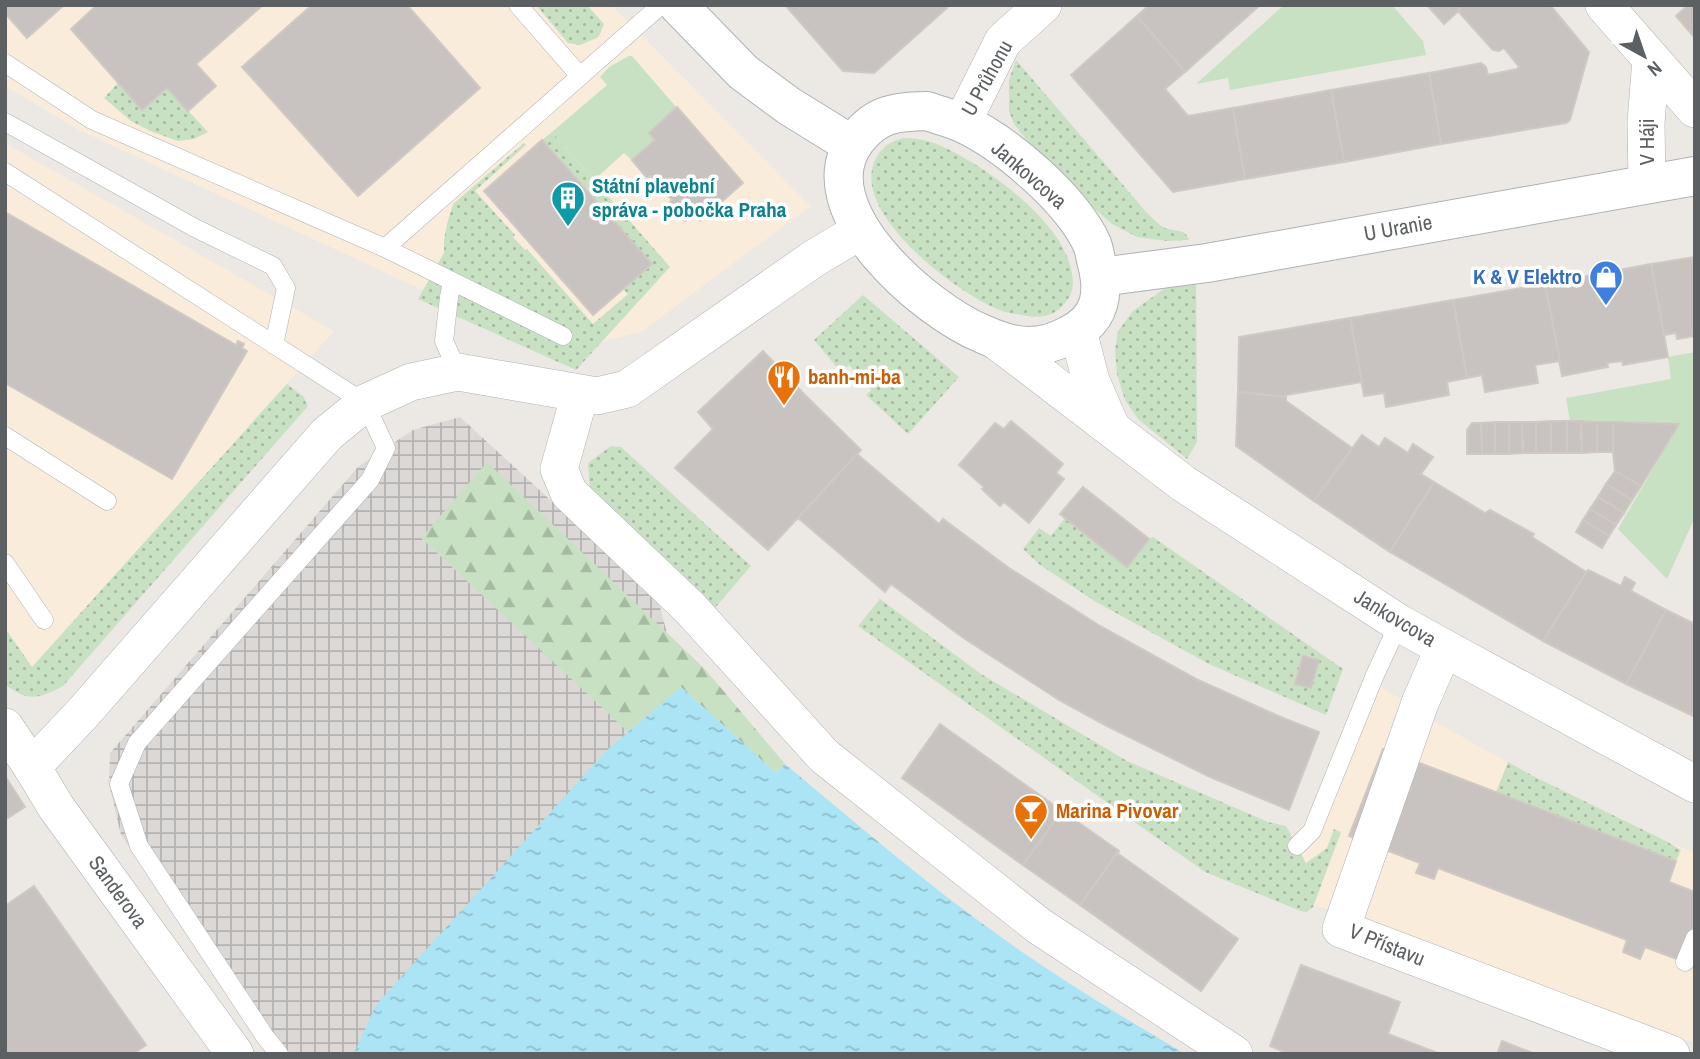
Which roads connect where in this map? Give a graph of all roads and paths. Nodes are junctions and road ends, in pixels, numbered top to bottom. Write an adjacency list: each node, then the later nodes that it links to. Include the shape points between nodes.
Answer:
1 (519, 5): 8 (lane)
2 (661, 5): 8 (lane)
3 (678, 5): 12 (main road, via 743,72)
4 (1043, 5): 11 (street, U Průhonu, via 1003,41)
5 (1604, 5): 6 (street)
6 (1651, 60): 9 (street); 15 (street, V Háji)
7 (5, 63): 17 (lane, via 92,120)
8 (580, 76): 17 (lane)
9 (1695, 109)
10 (5, 122): 23 (lane, via 273,266 286,288)
11 (962, 124): 12 (main road, Jankovcova, via 927,111 900,112 878,120); 18 (main road, Jankovcova, via 1002,146 1041,179 1071,212 1092,245)
12 (852, 145): 16 (main road, Jankovcova, via 843,169 846,197)
13 (5, 172): 23 (lane)
14 (1695, 176): 15 (main road, U Uranie)
15 (1647, 184): 18 (main road, U Uranie, via 1207,263)
16 (860, 231): 22 (main road, Jankovcova, via 889,266 936,306); 25 (street, via 627,389 597,396)
17 (385, 248): 19 (lane)
18 (1101, 276): 20 (main road, Jankovcova, via 1097,308)
19 (453, 282): 21 (lane); 24 (lane, via 444,341)
20 (1078, 331): 22 (main road, via 1054,343 1027,346); 27 (street, Jankovcova, via 1091,381)
21 (563, 336)
22 (994, 339): 27 (street, Jankovcova)
23 (274, 345): 26 (lane)
24 (458, 372): 25 (street); 26 (street, via 411,382)
25 (580, 394): 41 (street, via 559,469 569,493 690,608 824,756 1039,926)
26 (365, 404): 34 (street, via 327,434 83,713); 40 (lane, via 386,448 369,480 137,743 119,784 139,846)
27 (1111, 428): 32 (street, Jankovcova, via 1194,491)
28 (5, 436): 29 (lane)
29 (107, 501)
30 (5, 563): 31 (lane)
31 (44, 620)
32 (1399, 622): 33 (street, Jankovcova); 36 (lane, via 1312,831)
33 (1444, 648): 35 (street, Jankovcova); 42 (street, V Přístavu, via 1420,703 1341,929)
34 (16, 753): 39 (street, Sanderova)
35 (1695, 784)
36 (1297, 846)
37 (1695, 938): 38 (lane)
38 (1685, 962)
39 (235, 1054)
40 (279, 1054)
41 (1234, 1054)
42 (1671, 1054)

